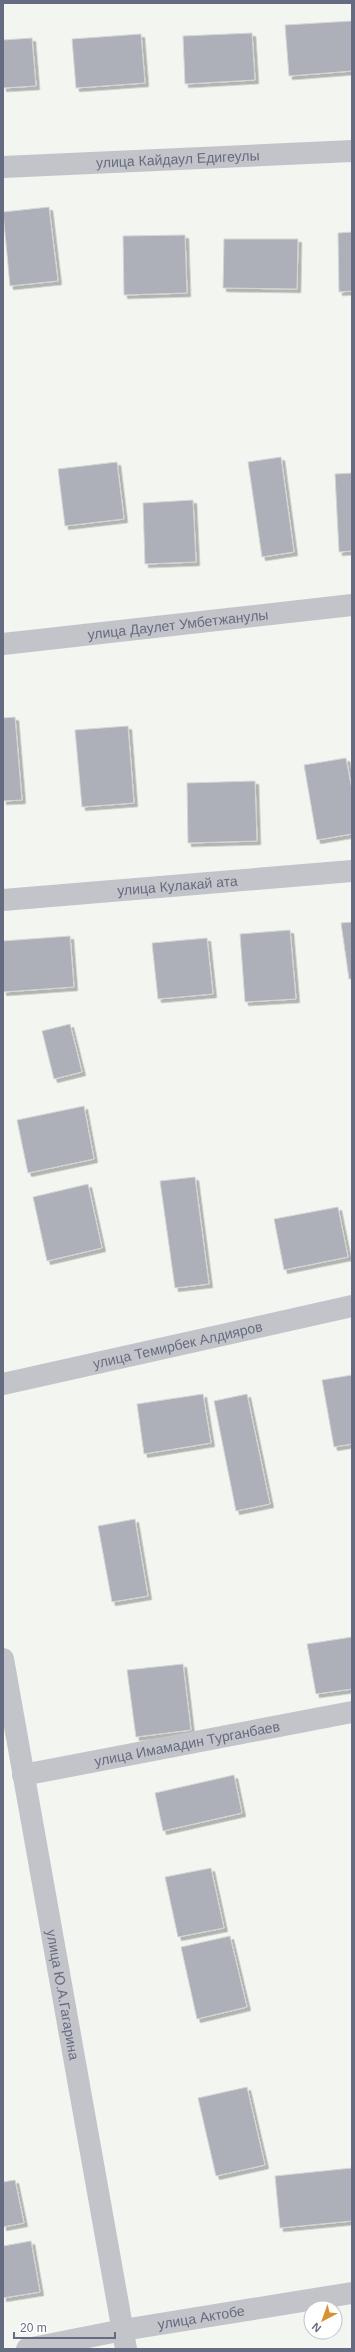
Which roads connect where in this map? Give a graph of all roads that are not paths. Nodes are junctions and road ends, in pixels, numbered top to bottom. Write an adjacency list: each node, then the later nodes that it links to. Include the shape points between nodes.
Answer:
1 (352, 151): 2 (street, улица Кайдаул Едигеулы)
2 (3, 167)
3 (352, 605): 4 (street, улица Даулет Умбетжанулы)
4 (3, 644)
5 (352, 871): 6 (street, улица Кулакай ата)
6 (3, 900)
7 (352, 1306): 8 (street, улица Темирбек Алдияров)
8 (3, 1384)
9 (3, 1659): 11 (street, улица Ю.А.Гагарина)
10 (352, 1712): 11 (street, улица Имамадин Турганбаев)
11 (23, 1775): 13 (street, улица Ю.А.Гагарина)
12 (352, 2293): 13 (street, улица Актобе)
13 (125, 2340): 14 (street, улица Актобе)
14 (27, 2349)

